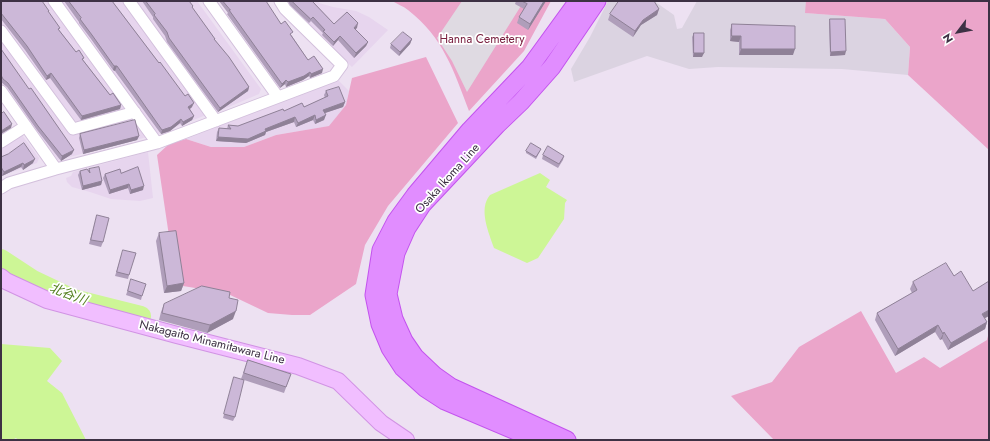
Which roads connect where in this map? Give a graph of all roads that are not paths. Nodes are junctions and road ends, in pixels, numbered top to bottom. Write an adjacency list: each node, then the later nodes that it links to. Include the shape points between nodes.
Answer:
1 (54, 1): 10 (street)
2 (129, 1): 12 (street)
3 (209, 1): 9 (street)
4 (280, 1): 9 (street, via 285,9 342,64 334,76)
5 (578, 1): 11 (main road, Osaka Ikoma Line)
6 (597, 1): 11 (main road, Osaka Ikoma Line, via 552,67 521,102)
7 (1, 31): 10 (street, via 73,129)
8 (1, 91): 13 (street)
9 (278, 97): 12 (street)
10 (135, 112): 15 (street)
11 (492, 119): 20 (main road, Osaka Ikoma Line, via 415,195 396,221 381,250 374,295 380,324 390,348 403,368 424,388 445,401); 21 (main road, Osaka Ikoma Line, via 422,205 407,228 396,253 388,294 392,312 404,341 415,357 434,375 451,387)
12 (216, 121): 15 (street)
13 (26, 126): 14 (street); 16 (street)
14 (1, 142)
15 (158, 143): 16 (street)
16 (56, 169): 17 (street, via 9,183)
17 (1, 188)
18 (1, 277): 19 (main road, Nakagaito Minamitawara Line, via 47,300 298,366 338,381 381,423)
19 (406, 440)
20 (538, 440)
21 (567, 440)

